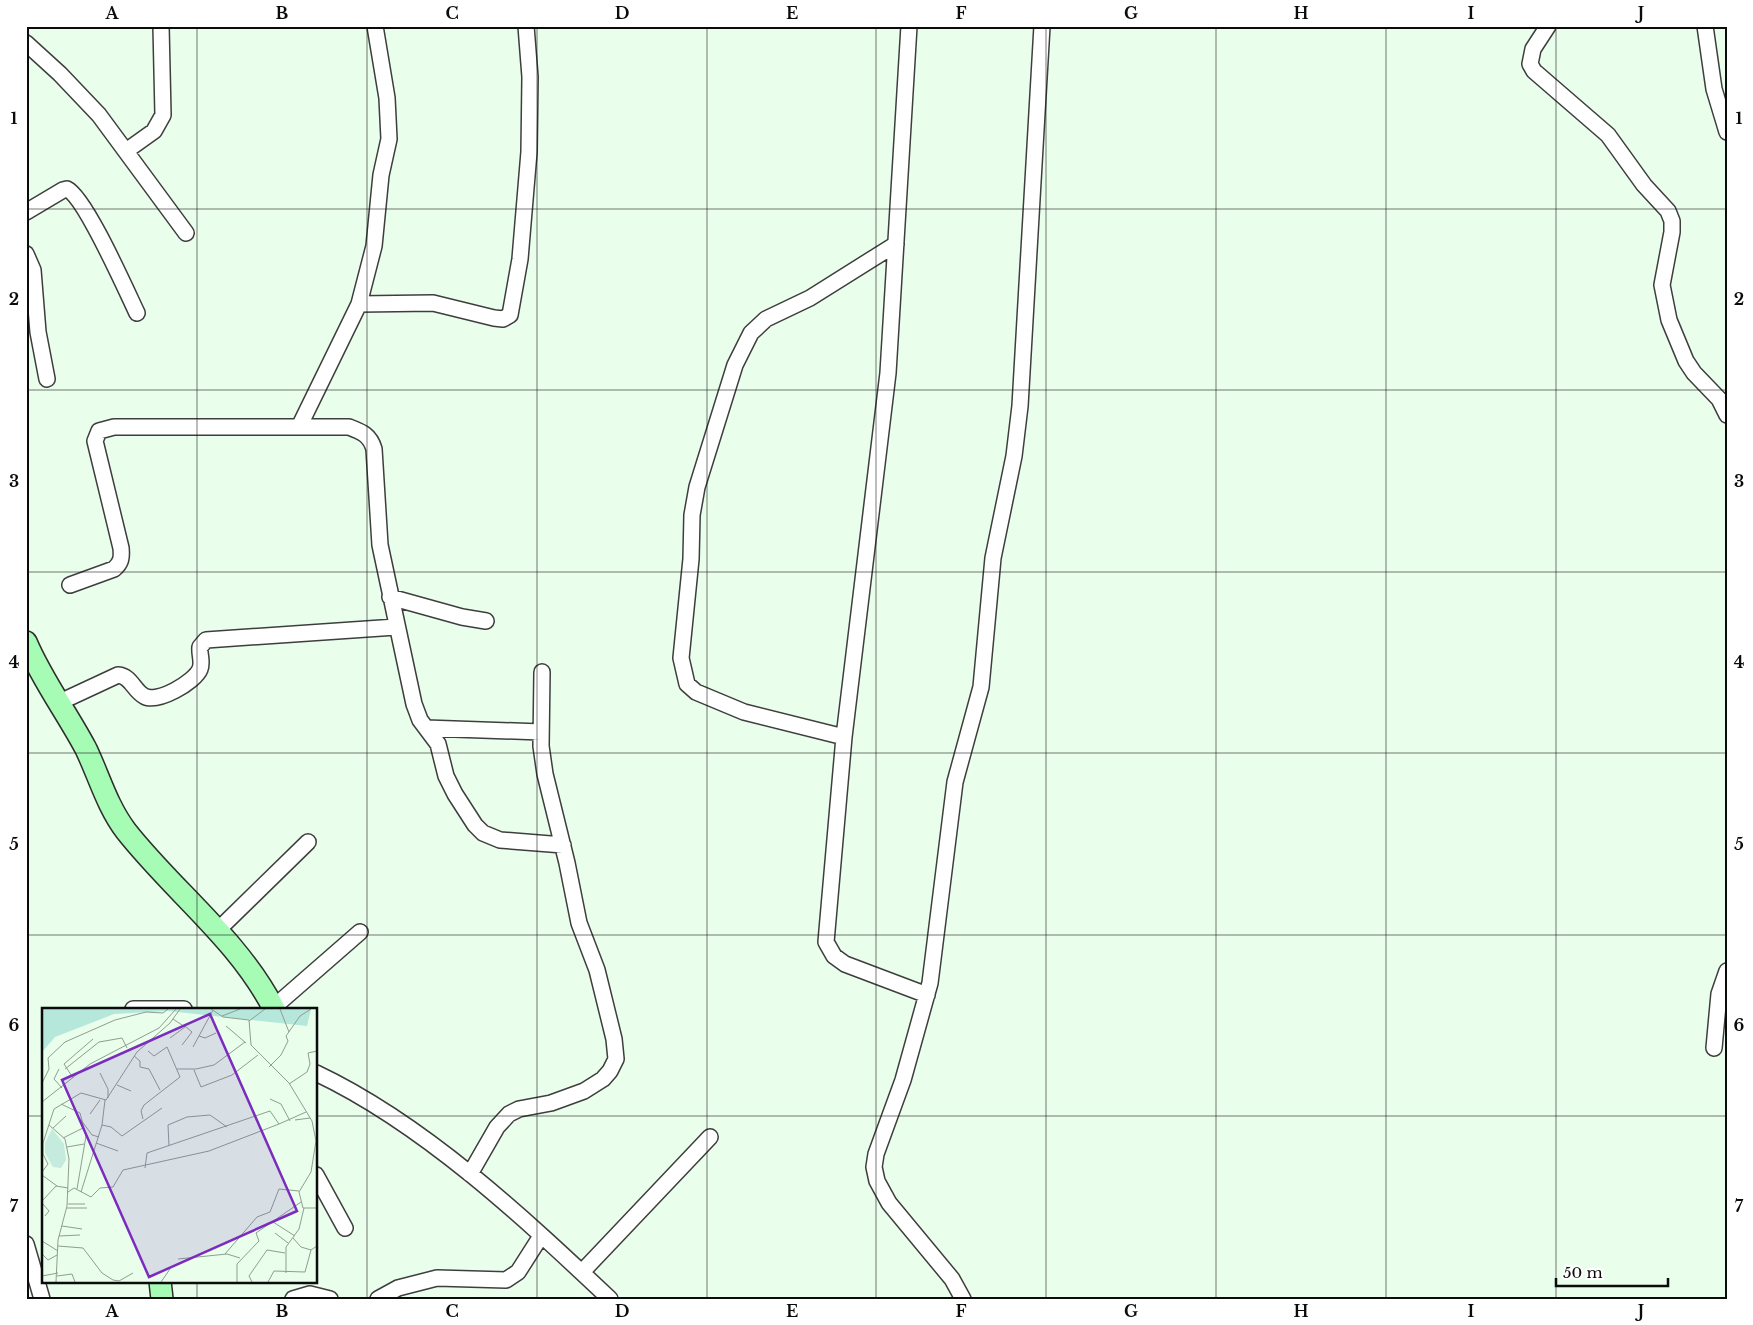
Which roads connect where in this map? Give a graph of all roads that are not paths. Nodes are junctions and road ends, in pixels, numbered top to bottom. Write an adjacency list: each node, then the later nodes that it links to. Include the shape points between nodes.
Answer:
1 (161, 26): 10 (street, via 162,120 154,131)
2 (375, 26): 15 (street, via 387,98 389,139 381,175 374,246)
3 (526, 26): 15 (street, via 530,77 529,152 512,312 507,318 494,318 433,303)
4 (909, 26): 13 (street)
5 (1042, 26): 35 (street, via 1020,406 1014,456 993,558 981,687 956,782)
6 (1548, 26): 18 (street, via 1533,49 1530,64 1608,135 1644,185 1668,211 1672,232 1662,284 1669,320 1686,361 1719,399)
7 (1705, 26): 9 (street, via 1714,88)
8 (26, 43): 10 (street, via 99,115)
9 (1727, 132)
10 (126, 151): 12 (street)
11 (26, 212): 16 (street, via 63,190 74,193)
12 (186, 233)
13 (896, 244): 29 (street, via 888,372); 29 (street, via 810,298 766,319 751,333 735,365 697,487 692,515 681,658 687,684 696,692 744,712)
14 (26, 254): 17 (street, via 33,270 38,332)
15 (359, 304): 19 (street)
16 (138, 313)
17 (48, 379)
18 (1727, 415)
19 (299, 427): 20 (street, via 143,426 99,431 95,441 122,558 114,570); 21 (street, via 349,427 371,439 376,466 380,544)
20 (70, 585)
21 (390, 597): 22 (street); 23 (street)
22 (486, 621)
23 (396, 627): 26 (street, via 206,640 200,647 202,663 196,676 165,695 152,699 143,696 128,679 118,675); 27 (street, via 414,704)
24 (26, 642): 26 (street, via 38,669)
25 (542, 672): 28 (street)
26 (60, 702): 32 (street, via 125,829)
27 (426, 728): 28 (street); 31 (street, via 438,744 446,776 455,794 483,833 500,840)
28 (541, 732): 31 (street, via 545,774)
29 (844, 737): 35 (street, via 826,942 834,956 845,964)
30 (308, 842): 32 (street)
31 (563, 845): 40 (street, via 579,924 598,970 616,1059 603,1079 584,1091 509,1114 497,1127)
32 (218, 930): 36 (street, via 257,979)
33 (360, 932): 36 (street)
34 (1727, 971): 37 (street, via 1719,994)
35 (926, 995): 53 (street, via 874,1168 889,1203 952,1279)
36 (274, 1008)
37 (1714, 1048)
38 (318, 1074): 40 (street, via 355,1093)
39 (710, 1137): 45 (street)
40 (470, 1174): 43 (street)
41 (318, 1179): 42 (street)
42 (345, 1228)
43 (541, 1236): 45 (street); 51 (street, via 518,1272 506,1280 437,1278 398,1288)
44 (26, 1244): 47 (street)
45 (582, 1272): 52 (street)
46 (160, 1282): 48 (street)
47 (42, 1299)
48 (162, 1299)
49 (293, 1299): 50 (street, via 310,1294)
50 (330, 1299)
51 (378, 1299)
52 (610, 1299)
53 (963, 1299)

